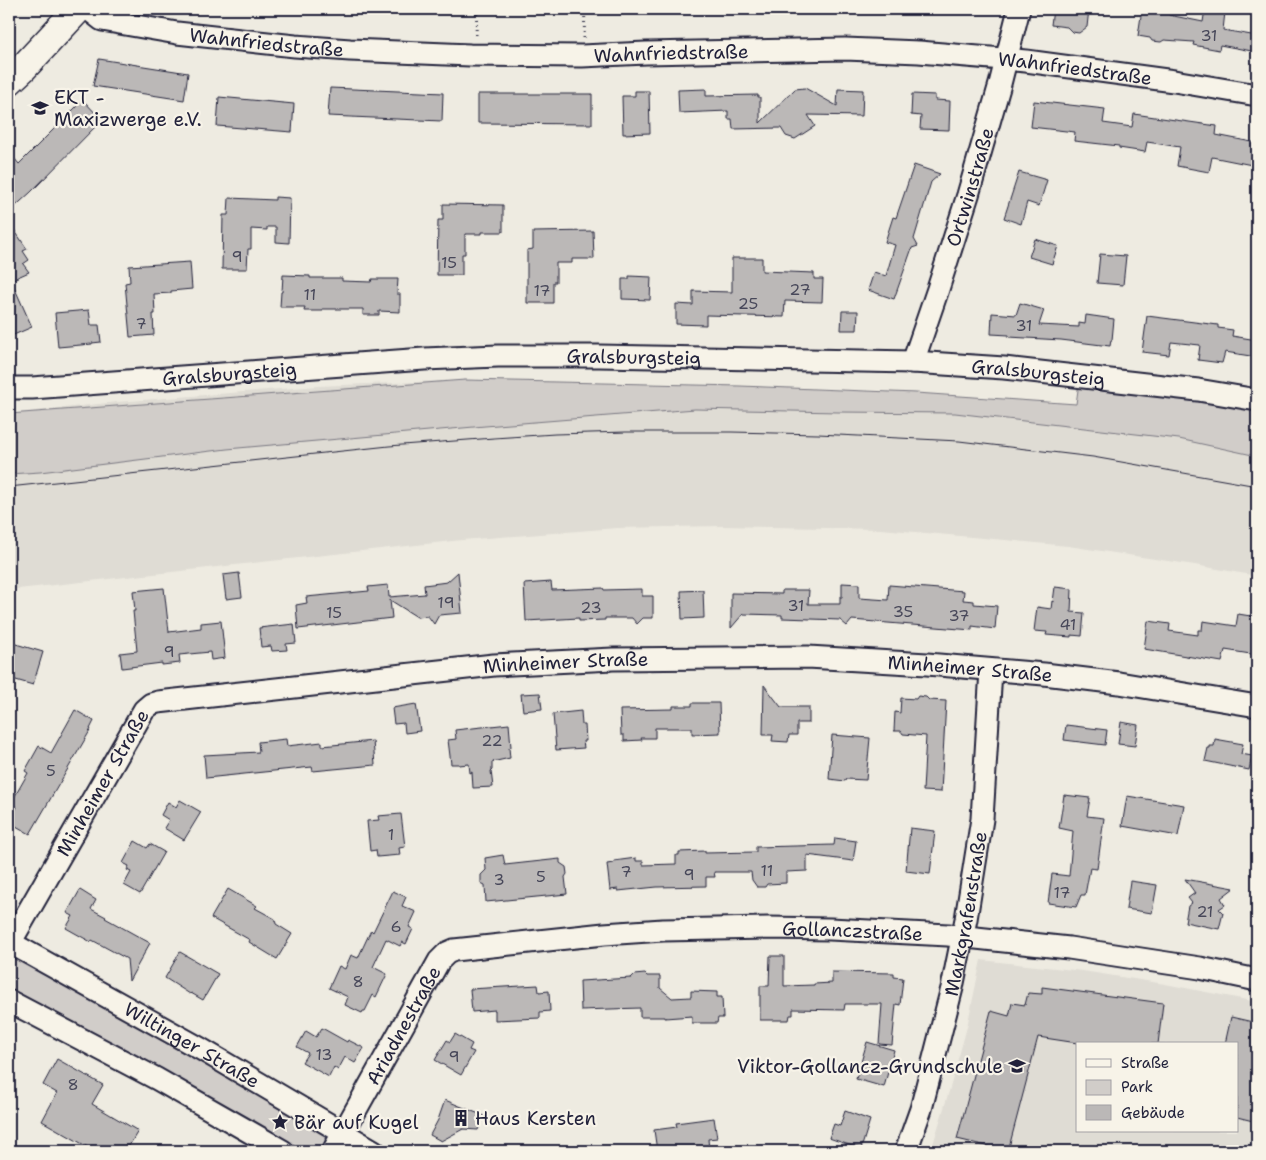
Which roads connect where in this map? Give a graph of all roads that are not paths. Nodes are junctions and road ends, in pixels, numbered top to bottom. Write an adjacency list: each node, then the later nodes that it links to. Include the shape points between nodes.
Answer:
1 (78, 9): 5 (street)
2 (88, 9): 4 (street, Wahnfriedstraße, via 102,20 177,33 350,50 582,56 845,49)
3 (1019, 9): 4 (street, Ortwinstraße)
4 (1006, 60): 6 (street, Wahnfriedstraße, via 1174,80); 7 (street, Ortwinstraße, via 968,195)
5 (9, 81)
6 (1257, 95)
7 (913, 362): 8 (street, Gralsburgsteig, via 498,356); 9 (street, Gralsburgsteig, via 1060,374)
8 (9, 388)
9 (1257, 400)
10 (991, 670): 11 (street, Minheimer Straße, via 1118,683); 12 (street, Markgrafenstraße, via 982,818); 13 (street, Minheimer Straße, via 808,657 613,659 494,665 151,704 144,710)
11 (1257, 706)
12 (962, 936): 14 (street, Gollanczstraße, via 830,929 718,928 604,934); 15 (street, Gollanczstraße, via 1069,948); 20 (street, Markgrafenstraße, via 921,1109)
13 (9, 943): 17 (street, Wiltinger Straße, via 201,1049)
14 (447, 953): 17 (street, Ariadnestraße, via 439,961)
15 (1257, 980)
16 (9, 1001): 18 (street, via 157,1079)
17 (338, 1142): 19 (street, Wiltinger Straße)
18 (283, 1151)
19 (374, 1151)
20 (906, 1151)

